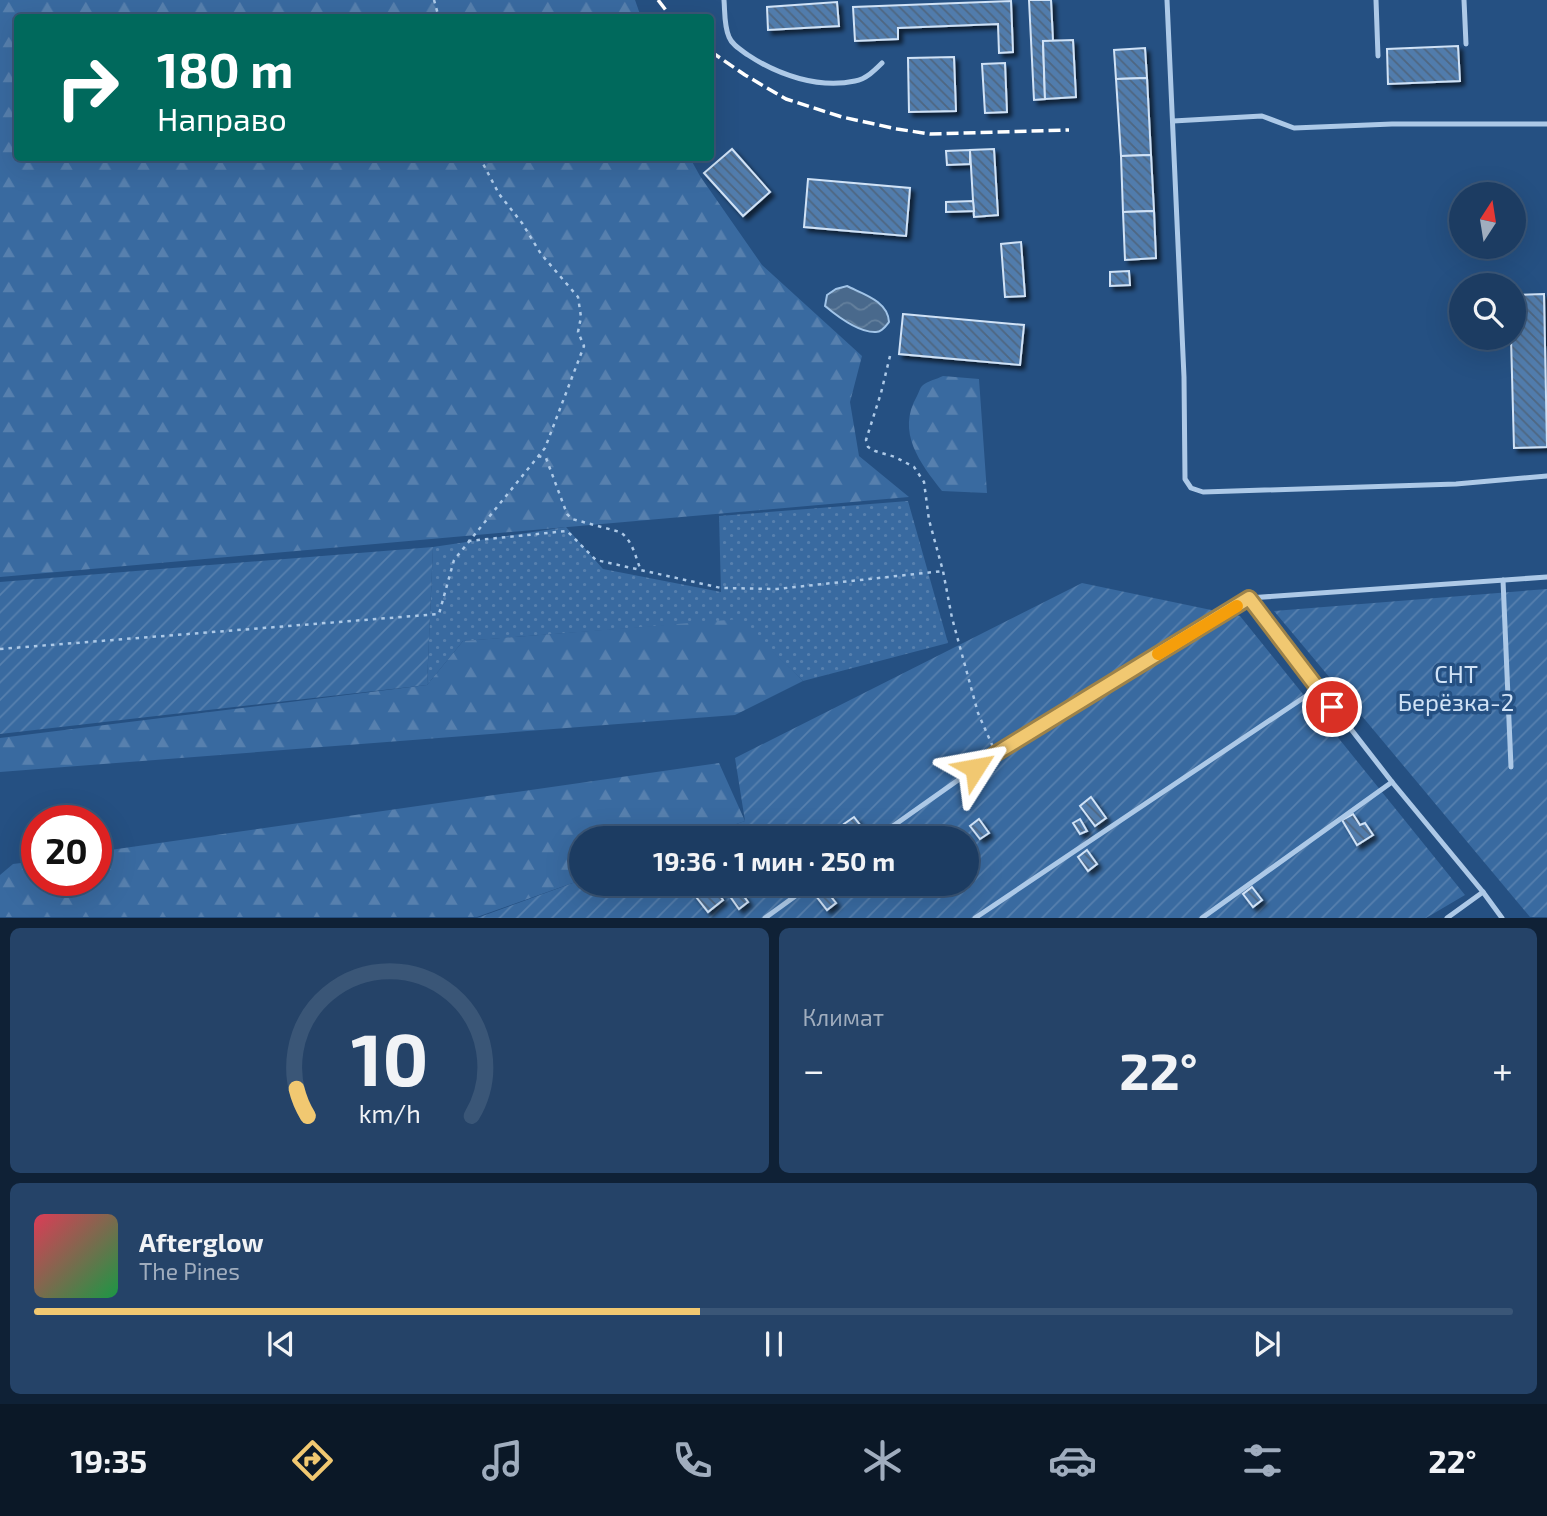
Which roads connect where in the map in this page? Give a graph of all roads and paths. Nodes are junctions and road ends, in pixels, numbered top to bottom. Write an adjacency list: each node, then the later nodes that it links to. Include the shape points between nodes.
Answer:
1 (724, 0): 7 (lane, via 729,39 767,67 833,83 858,81)
2 (1167, 0): 8 (lane)
3 (1376, 0): 6 (lane)
4 (1464, 0): 5 (lane)
5 (1466, 44)
6 (1378, 55)
7 (882, 63)
8 (1173, 121): 9 (lane, via 1262,116 1294,128); 13 (lane, via 1185,479 1191,488 1203,492 1442,485)
9 (1547, 124)
10 (482, 161): 12 (path, via 541,254 578,297 578,332 583,346)
11 (890, 356): 16 (path, via 866,440 875,452 914,467 924,482)
12 (538, 456): 14 (path); 15 (path, via 546,458 566,514 626,536)
13 (1547, 475)
14 (467, 541): 15 (path, via 567,531 596,560); 20 (path, via 454,560 439,614)
15 (641, 570): 16 (path, via 721,588 777,589)
16 (943, 571): 22 (path, via 978,713)
17 (1547, 577): 18 (lane)
18 (1503, 580): 19 (lane); 23 (lane)
19 (1249, 598): 21 (lane); 22 (lane)
20 (0, 649)
21 (1318, 688): 24 (lane); 29 (lane)
22 (995, 754): 25 (lane)
23 (1511, 767)
24 (1392, 782): 26 (lane); 30 (lane)
25 (893, 826)
26 (1483, 892): 31 (lane); 32 (lane)
27 (795, 896): 28 (lane)
28 (765, 918)
29 (975, 918)
30 (1202, 918)
31 (1447, 918)
32 (1502, 918)

